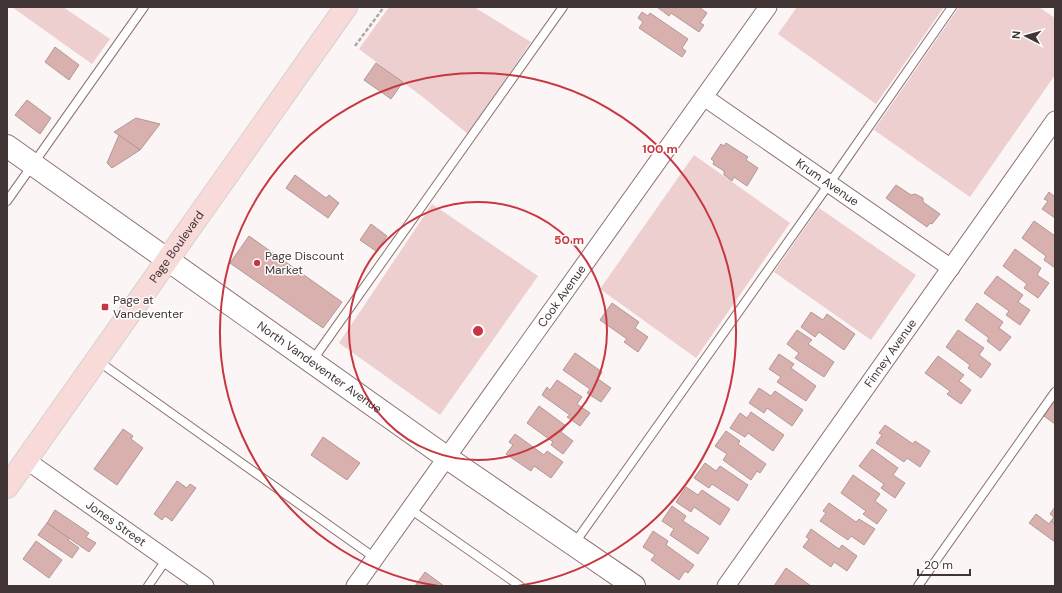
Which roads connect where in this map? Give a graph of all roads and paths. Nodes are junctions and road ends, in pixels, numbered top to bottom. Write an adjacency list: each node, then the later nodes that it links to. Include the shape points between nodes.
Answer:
1 (144, 7): 11 (lane)
2 (346, 7): 14 (main road, Page Boulevard)
3 (384, 7): 7 (path)
4 (563, 7): 17 (lane)
5 (768, 7): 8 (street, Cook Avenue)
6 (952, 7): 12 (lane)
7 (355, 46)
8 (704, 97): 12 (street, Krum Avenue); 19 (street, Cook Avenue)
9 (1055, 120): 15 (street, Finney Avenue)
10 (7, 146): 11 (main road, North Vandeventer Avenue)
11 (33, 164): 13 (lane); 14 (main road, North Vandeventer Avenue)
12 (829, 184): 15 (street, Krum Avenue); 23 (lane)
13 (7, 201)
14 (168, 260): 16 (main road, Page Boulevard); 17 (main road, North Vandeventer Avenue)
15 (951, 268): 31 (street, Finney Avenue)
16 (97, 360): 20 (main road, Page Boulevard); 24 (lane)
17 (312, 362): 19 (main road, North Vandeventer Avenue)
18 (1055, 392): 32 (lane)
19 (446, 457): 22 (street, Cook Avenue); 23 (main road, North Vandeventer Avenue)
20 (26, 460): 21 (main road, Page Boulevard); 25 (street, Jones Street)
21 (7, 488)
22 (410, 508): 24 (street, Cook Avenue); 29 (lane)
23 (574, 544): 30 (main road, North Vandeventer Avenue)
24 (375, 558): 28 (street, Cook Avenue)
25 (166, 560): 26 (lane); 27 (street, Jones Street)
26 (148, 586)
27 (205, 586)
28 (355, 586)
29 (520, 586)
30 (634, 586)
31 (726, 586)
32 (918, 586)

